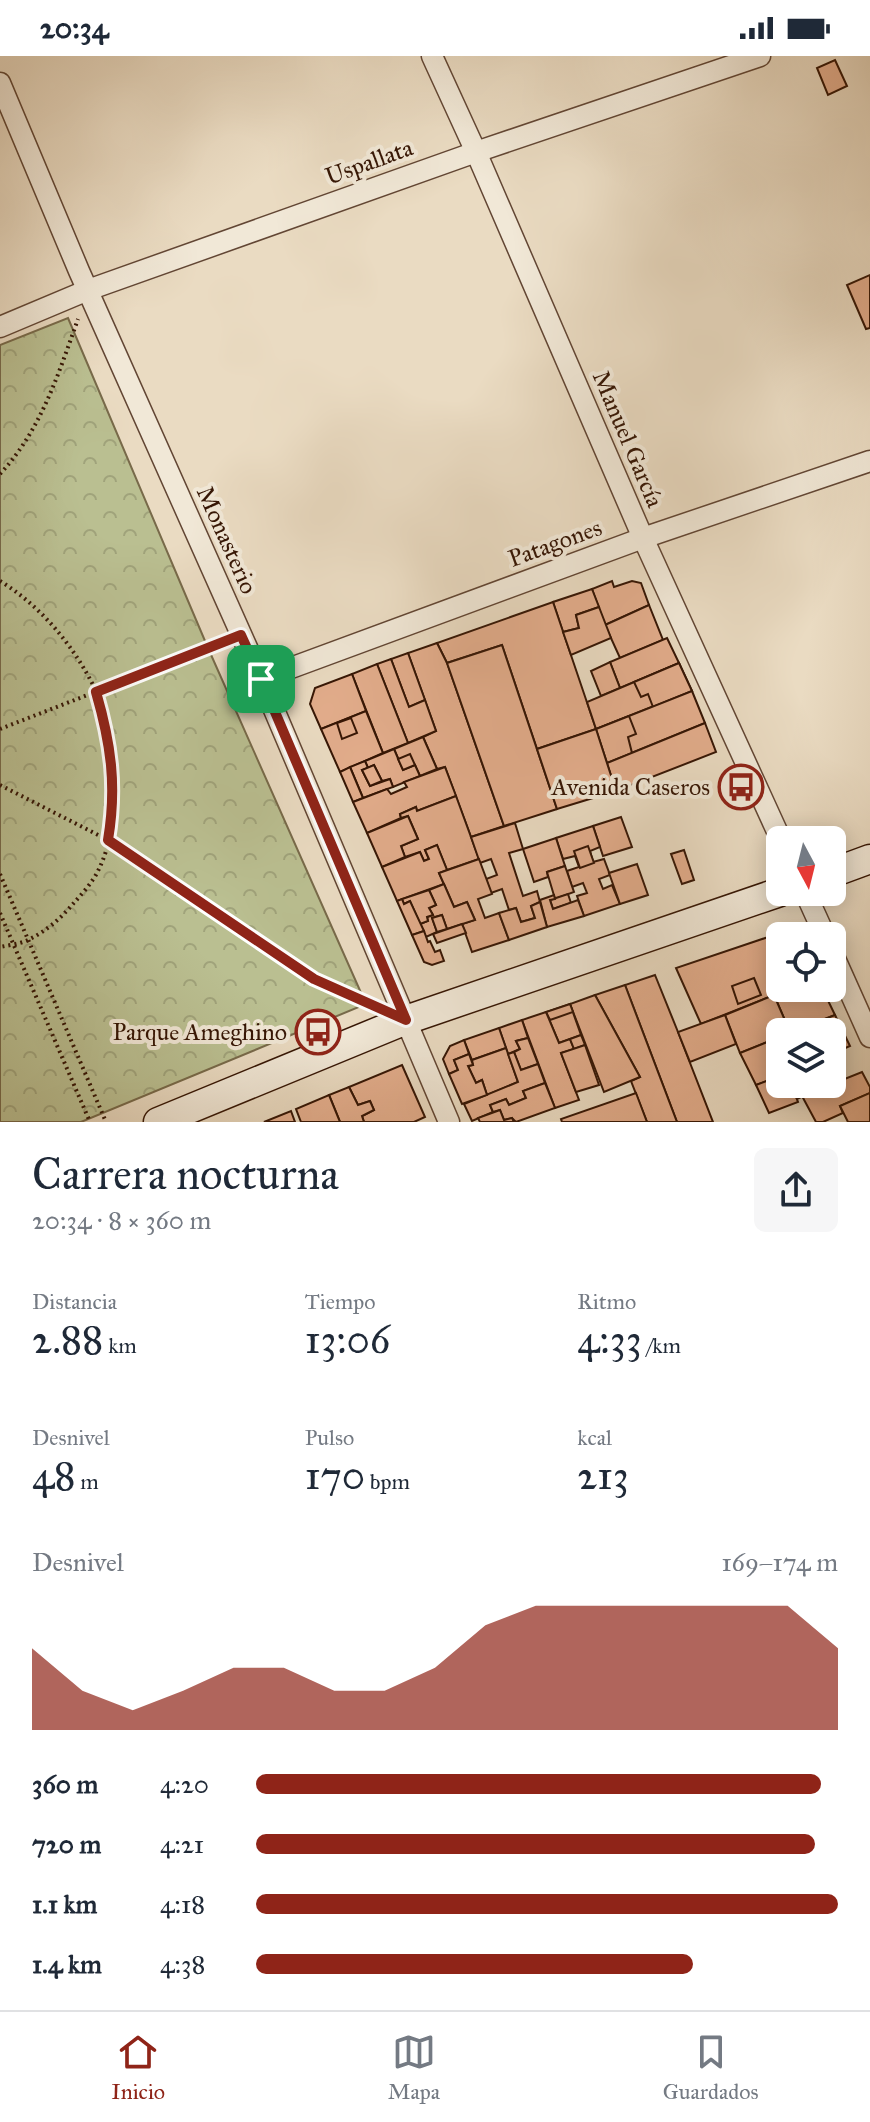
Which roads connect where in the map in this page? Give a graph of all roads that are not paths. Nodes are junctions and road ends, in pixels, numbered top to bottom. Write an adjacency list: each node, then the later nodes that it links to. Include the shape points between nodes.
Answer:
1 (432, 56): 4 (street, Manuel García)
2 (760, 56): 4 (street, Uspallata)
3 (0, 83): 5 (street, Monasterio)
4 (476, 152): 5 (street, Uspallata); 8 (street, Manuel García)
5 (88, 290): 6 (street, Uspallata); 9 (street, Monasterio)
6 (0, 327)
7 (870, 461): 8 (street, Patagones)
8 (643, 538): 9 (street, Patagones); 10 (street, Manuel García)
9 (261, 679): 15 (street, Monasterio)
10 (775, 826)
11 (870, 859): 12 (main road)
12 (846, 868)
13 (766, 897): 15 (main road)
14 (846, 983): 16 (street)
15 (406, 1020): 17 (main road); 18 (street, Monasterio)
16 (870, 1037)
17 (158, 1122)
18 (449, 1122)

